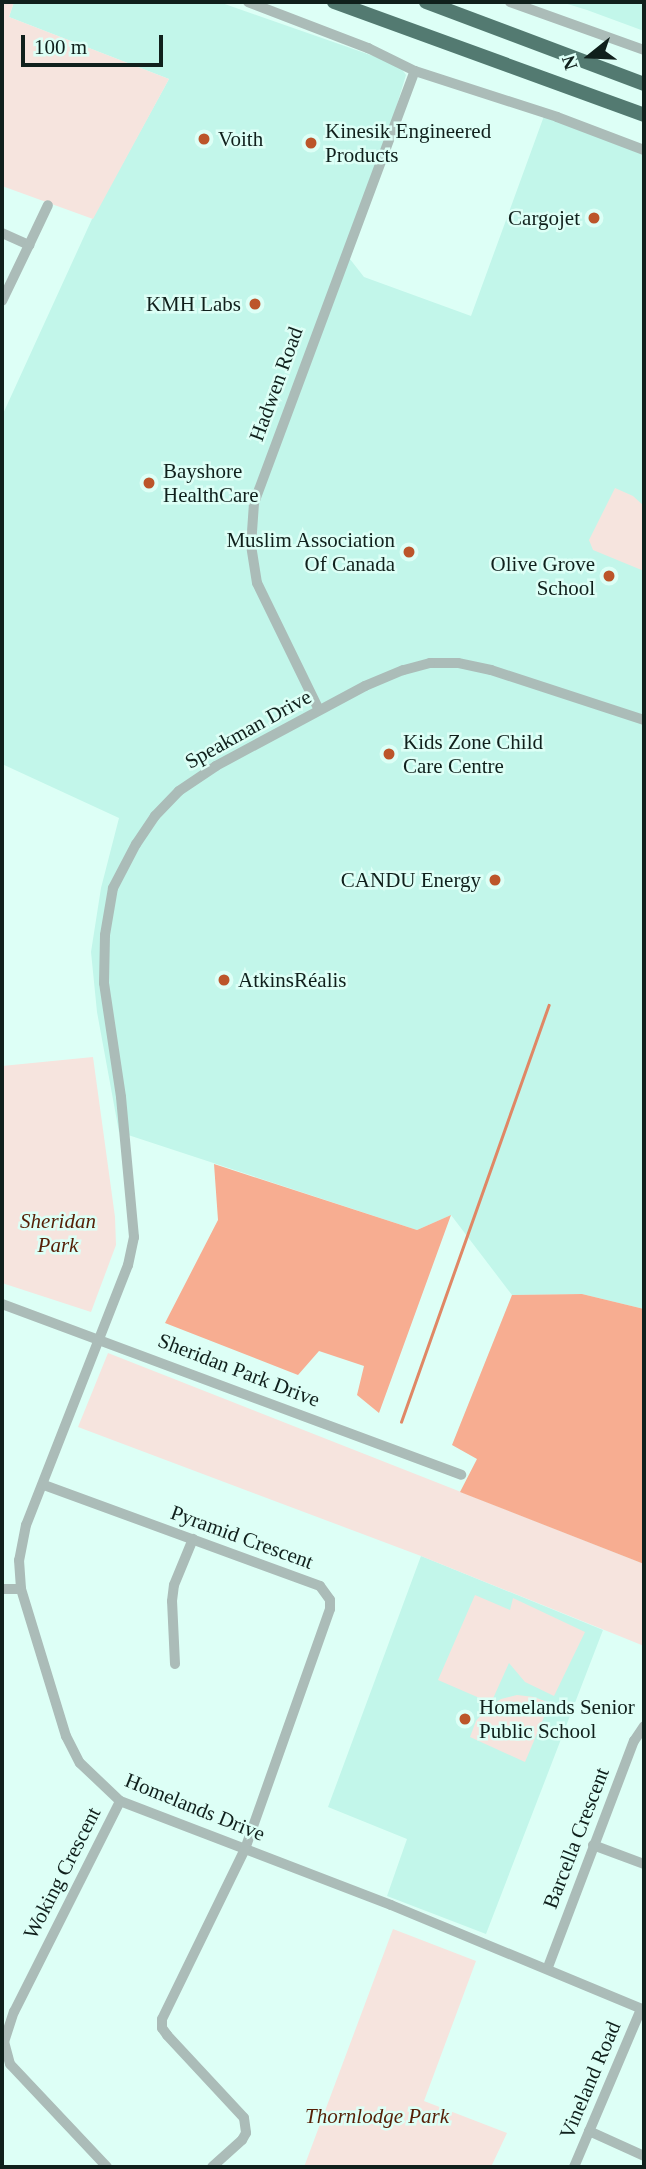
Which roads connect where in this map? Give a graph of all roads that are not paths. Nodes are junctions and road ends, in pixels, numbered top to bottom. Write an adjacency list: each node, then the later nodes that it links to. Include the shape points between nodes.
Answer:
1 (248, 2): 6 (street)
2 (334, 2): 8 (highway)
3 (426, 2): 7 (highway)
4 (510, 2): 5 (street)
5 (644, 50)
6 (415, 71): 9 (street); 14 (street, Hadwen Road, via 253,510 251,545 257,583)
7 (644, 84)
8 (644, 115)
9 (644, 150)
10 (48, 205): 12 (street)
11 (2, 233): 12 (street)
12 (29, 245): 13 (street)
13 (2, 301)
14 (319, 710): 15 (street, Speakman Drive, via 403,670 430,663 458,663); 17 (street, Speakman Drive, via 204,772 179,791 135,844 113,888 104,983 121,1097 134,1237 128,1265)
15 (644, 720)
16 (2, 1304): 17 (street, Sheridan Park Drive)
17 (98, 1338): 18 (street, Sheridan Park Drive); 19 (street, Homelands Drive)
18 (461, 1475)
19 (44, 1485): 20 (street, Pyramid Crescent); 22 (street, Homelands Drive, via 26,1525 19,1560)
20 (193, 1539): 23 (street, via 174,1585); 27 (street, Pyramid Crescent, via 320,1586 330,1600)
21 (2, 1589): 22 (street)
22 (21, 1589): 25 (street, Homelands Drive, via 66,1736 80,1763)
23 (175, 1664)
24 (644, 1726): 26 (street, Barcella Crescent)
25 (120, 1801): 27 (street, Homelands Drive); 33 (street, Woking Crescent, via 14,2012 4,2042 10,2064)
26 (593, 1845): 28 (street); 29 (street, Barcella Crescent)
27 (245, 1849): 29 (street, Homelands Drive); 34 (street, via 162,2019 167,2035 244,2118 242,2140)
28 (644, 1864)
29 (548, 1967): 30 (street, Homelands Drive)
30 (642, 2009): 31 (street, Vineland Road)
31 (589, 2132): 32 (street); 35 (street, Vineland Road)
32 (644, 2156)
33 (107, 2167)
34 (212, 2167)
35 (574, 2167)

